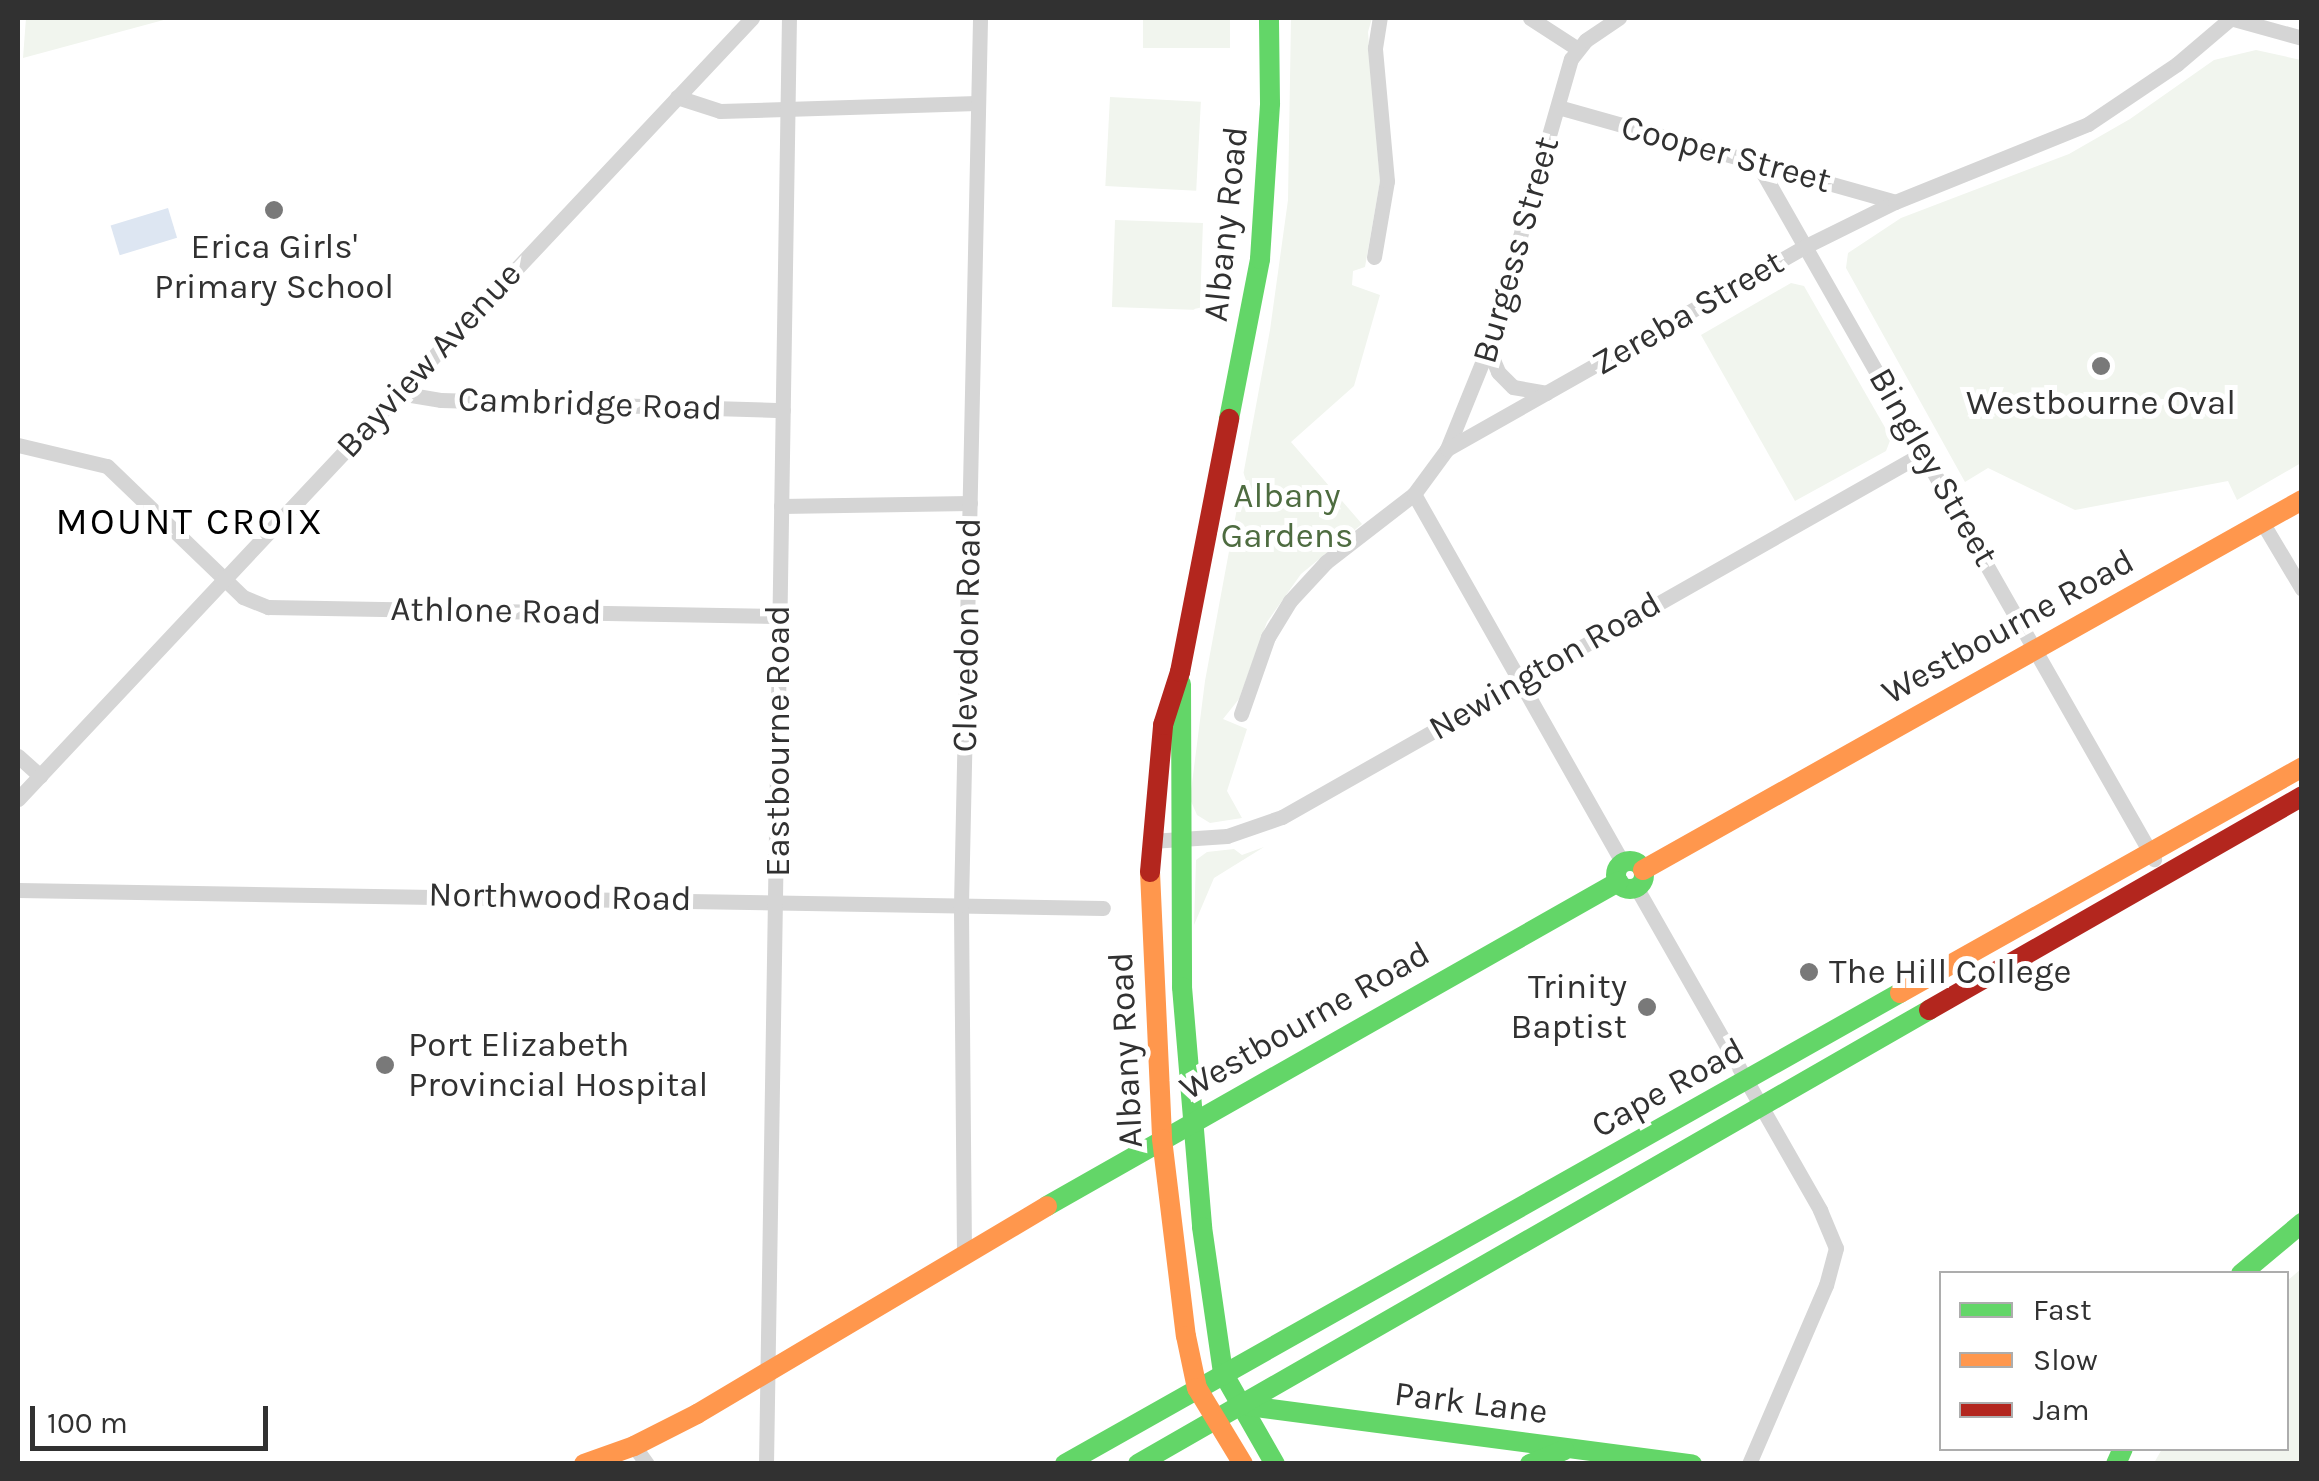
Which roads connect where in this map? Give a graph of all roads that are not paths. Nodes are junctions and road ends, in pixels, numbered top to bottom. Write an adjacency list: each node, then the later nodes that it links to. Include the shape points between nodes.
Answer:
1 (752, 18): 11 (street, Bayview Avenue)
2 (789, 18): 14 (street, Eastbourne Road)
3 (980, 18): 12 (street, Clevedon Road)
4 (1269, 18): 35 (main road, Albany Road, via 1260,258)
5 (1380, 18): 18 (street, via 1375,48 1387,182)
6 (1530, 18): 10 (street)
7 (1620, 18): 10 (street)
8 (2230, 18): 9 (street); 16 (street, Zereba Street, via 2098,118)
9 (2302, 38)
10 (1578, 49): 13 (street, Burgess Street)
11 (677, 97): 14 (street, via 704,109); 20 (street, Bayview Avenue)
12 (977, 103): 14 (street); 28 (street, Clevedon Road)
13 (1558, 108): 15 (street, Cooper Street); 19 (street, Burgess Street)
14 (788, 110): 22 (street, Eastbourne Road)
15 (1760, 166): 16 (street, Cooper Street); 17 (street, Bingley Street)
16 (1895, 202): 17 (street, Zereba Street)
17 (1806, 246): 21 (street, Zereba Street); 25 (street, Bingley Street)
18 (1374, 257)
19 (1488, 348): 21 (street, via 1513,387); 24 (street, Burgess Street)
20 (399, 393): 22 (street, Cambridge Road, via 442,400); 31 (street, Bayview Avenue)
21 (1548, 393): 24 (street, Zereba Street)
22 (783, 410): 29 (street, Eastbourne Road)
23 (18, 444): 31 (street, Athlone Road, via 107,466)
24 (1448, 449): 26 (street, Zereba Street)
25 (1926, 452): 34 (street, Bingley Street); 36 (street, Newington Road)
26 (1414, 494): 36 (street); 37 (street, Zereba Street, via 1326,562 1290,601 1268,637)
27 (2302, 500): 30 (main road, Westbourne Road)
28 (970, 504): 29 (street); 50 (street, Clevedon Road)
29 (781, 506): 33 (street, Eastbourne Road)
30 (2262, 522): 32 (street); 34 (main road, Westbourne Road)
31 (223, 578): 33 (street, Athlone Road, via 243,597 268,607); 40 (street, Bayview Avenue)
32 (2302, 589)
33 (778, 616): 49 (street, Eastbourne Road)
34 (2036, 648): 45 (street, Bingley Street); 46 (main road, Westbourne Road)
35 (1180, 672): 43 (main road, Albany Road); 44 (main road, Albany Road, via 1163,725)
36 (1517, 682): 43 (street, Newington Road, via 1282,816 1227,836); 46 (street)
37 (1240, 714)
38 (18, 756): 40 (street)
39 (2302, 767): 45 (main road, Cape Road)
40 (40, 776): 42 (street, Bayview Avenue)
41 (2302, 796): 47 (main road, Cape Road)
42 (18, 799)
43 (1178, 840): 44 (street, Newington Road); 54 (main road, Albany Road)
44 (1152, 842): 55 (main road, Albany Road)
45 (2151, 854): 47 (street, Bingley Street); 52 (main road, Cape Road)
46 (1630, 875): 52 (street); 54 (main road, Westbourne Road)
47 (2163, 876): 53 (main road, Cape Road)
48 (18, 890): 49 (street, Northwood Road)
49 (776, 900): 50 (street, Northwood Road); 59 (street, Eastbourne Road)
50 (961, 905): 51 (street, Northwood Road); 57 (street, Clevedon Road)
51 (1102, 908)
52 (1746, 1081): 53 (street); 60 (main road, Cape Road)
53 (1759, 1105): 62 (main road, Cape Road); 75 (street, via 1836,1248)
54 (1190, 1124): 55 (main road, Westbourne Road); 60 (main road, Albany Road)
55 (1162, 1139): 57 (main road, Westbourne Road); 61 (main road, Albany Road)
56 (2302, 1223): 58 (main road)
57 (964, 1252): 59 (main road, Westbourne Road)
58 (2244, 1271)
59 (768, 1370): 64 (main road, Westbourne Road); 68 (street, Eastbourne Road)
60 (1223, 1373): 61 (main road, Cape Road); 62 (main road, Albany Road)
61 (1197, 1388): 62 (main road, Park Lane); 63 (main road, Albany Road); 69 (main road, Cape Road)
62 (1241, 1405): 63 (main road, Cape Road); 65 (main road, Park Lane); 72 (main road, Albany Road)
63 (1215, 1420): 70 (main road, Cape Road); 71 (main road, Albany Road)
64 (634, 1446): 66 (main road, Westbourne Road); 67 (street)
65 (1570, 1448): 73 (main road); 74 (main road, Park Lane)
66 (584, 1464)
67 (647, 1464)
68 (766, 1464)
69 (1064, 1464)
70 (1138, 1464)
71 (1244, 1464)
72 (1276, 1464)
73 (1530, 1464)
74 (1692, 1464)
75 (1749, 1464)

